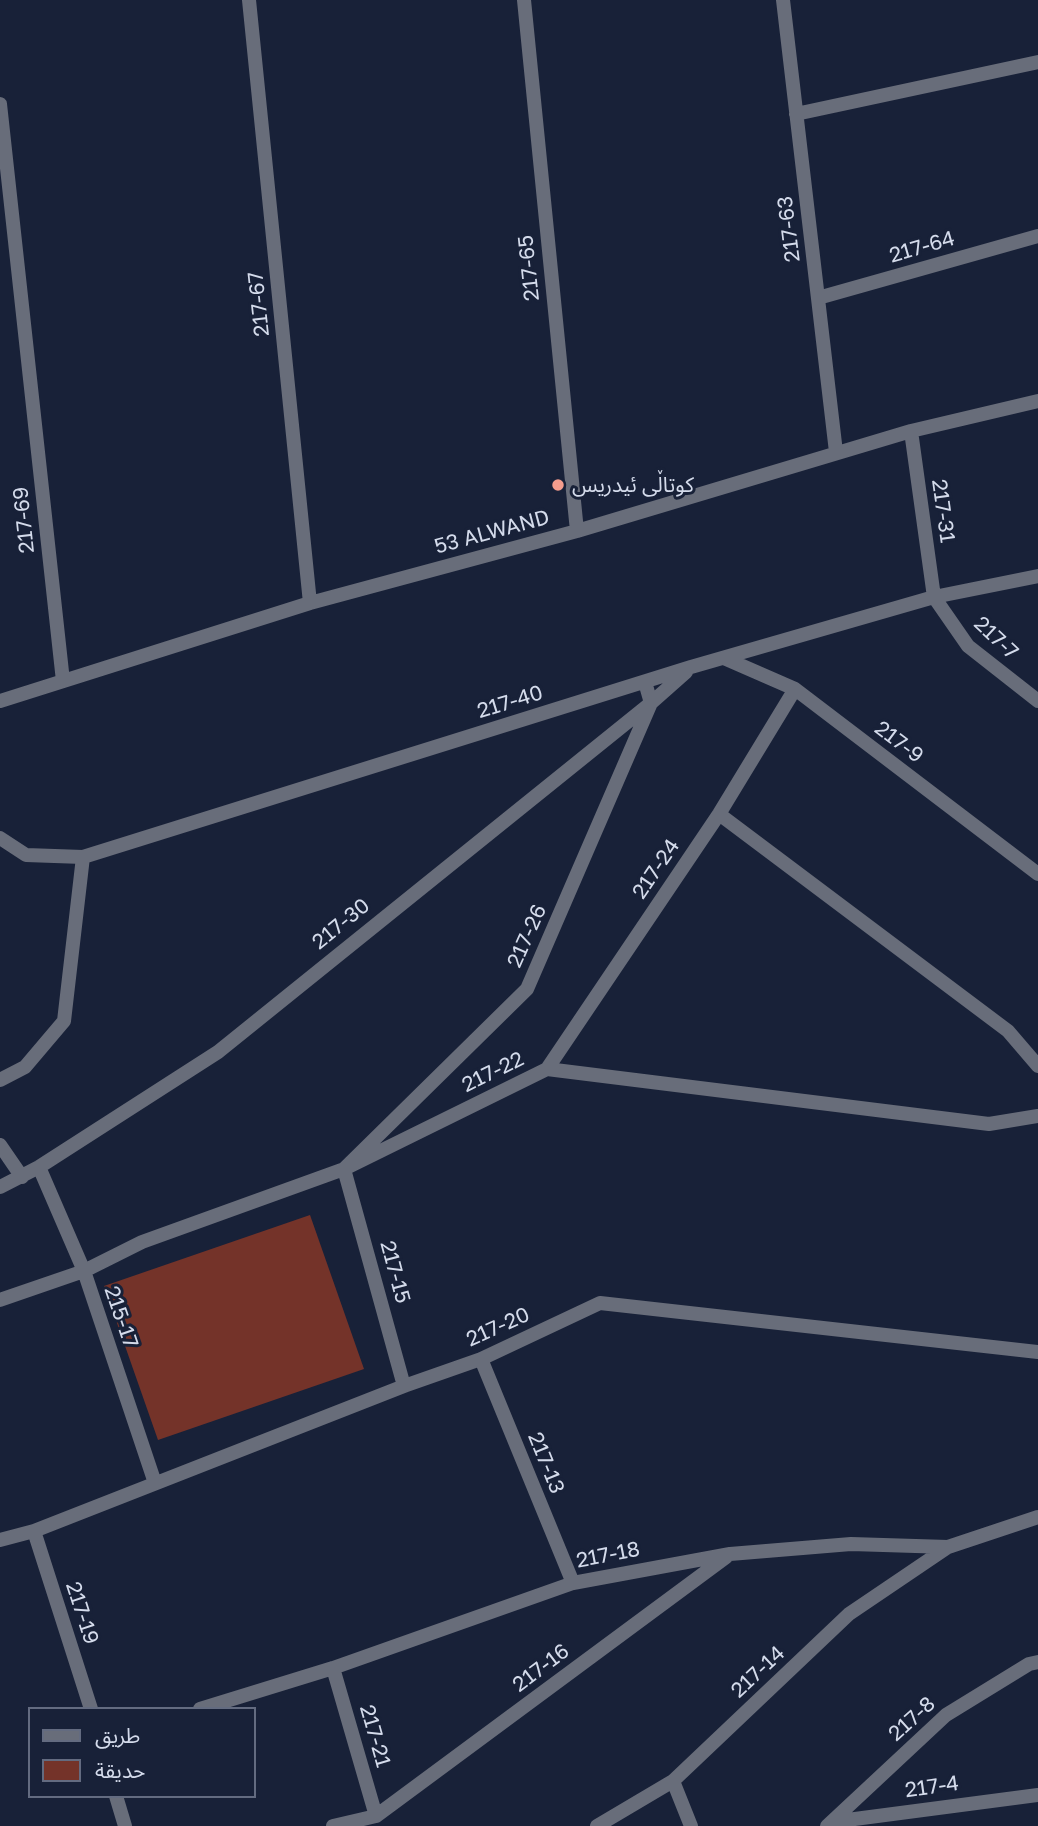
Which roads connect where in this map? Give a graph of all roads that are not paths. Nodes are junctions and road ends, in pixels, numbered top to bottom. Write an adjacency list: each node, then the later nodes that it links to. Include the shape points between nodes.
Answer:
1 (249, 0): 15 (street, 217-67)
2 (524, 0): 12 (street, 217-65)
3 (783, 0): 6 (street, 217-63)
4 (1038, 62): 6 (street)
5 (0, 104): 18 (street, 217-69)
6 (796, 114): 8 (street, 217-63)
7 (1038, 236): 8 (street, 217-64)
8 (818, 298): 11 (street, 217-63)
9 (1038, 401): 10 (street, 53 ALWAND)
10 (911, 431): 11 (street, 53 ALWAND); 14 (street, 217-31)
11 (836, 452): 12 (street, 53 ALWAND)
12 (577, 531): 15 (street, 53 ALWAND)
13 (1038, 576): 14 (street, 217-40)
14 (934, 597): 16 (street, 217-40); 22 (street, 217-7, via 968,646)
15 (310, 603): 18 (street, 53 ALWAND)
16 (724, 658): 17 (street, 217-40); 20 (street, 217-9)
17 (691, 667): 19 (street, 217-40); 23 (street, 217-30)
18 (63, 681): 21 (street, 53 ALWAND)
19 (645, 681): 23 (street); 26 (street, 217-40)
20 (795, 689): 24 (street, 217-24); 27 (street, 217-9)
21 (0, 701)
22 (1038, 701)
23 (651, 704): 33 (street, 217-30, via 218,1052); 34 (street, 217-26, via 527,989)
24 (719, 814): 28 (street, via 1008,1031); 29 (street, 217-24)
25 (0, 838): 26 (street, 217-40, via 26,855)
26 (83, 857): 30 (street, via 64,1021 25,1067)
27 (1038, 874)
28 (1038, 1066)
29 (547, 1069): 31 (street, 217-22, via 989,1124); 34 (street, 217-22)
30 (0, 1080)
31 (1038, 1116)
32 (0, 1145): 35 (street)
33 (39, 1167): 35 (street, 217-30); 37 (street, 215-17)
34 (344, 1169): 37 (street, 217-22, via 142,1242); 41 (street, 217-15)
35 (22, 1177): 36 (street, 217-30)
36 (0, 1187)
37 (84, 1271): 38 (street, 217-22); 42 (street, 215-17)
38 (0, 1300)
39 (1038, 1352): 40 (street, 217-20, via 600,1303)
40 (481, 1359): 41 (street, 217-20); 48 (street, 217-13)
41 (404, 1386): 42 (street, 217-20)
42 (155, 1483): 44 (street, 217-20)
43 (1038, 1517): 46 (street, 217-18)
44 (34, 1531): 45 (street, 217-20); 51 (street, 217-19)
45 (0, 1540)
46 (948, 1547): 47 (street, 217-18, via 851,1544); 53 (street, 217-14, via 849,1614)
47 (730, 1554): 48 (street, 217-18); 56 (street, 217-16)
48 (573, 1583): 50 (street, 217-18)
49 (1038, 1662): 57 (street, 217-8, via 946,1715)
50 (333, 1668): 52 (street, 217-18); 56 (street, 217-21)
51 (90, 1707)
52 (206, 1707)
53 (673, 1781): 60 (street, 217-14); 61 (street)
54 (1038, 1794): 57 (street, 217-4)
55 (117, 1798): 58 (street)
56 (376, 1816): 59 (street)
57 (830, 1824)
58 (125, 1826)
59 (333, 1826)
60 (597, 1826)
61 (691, 1826)

